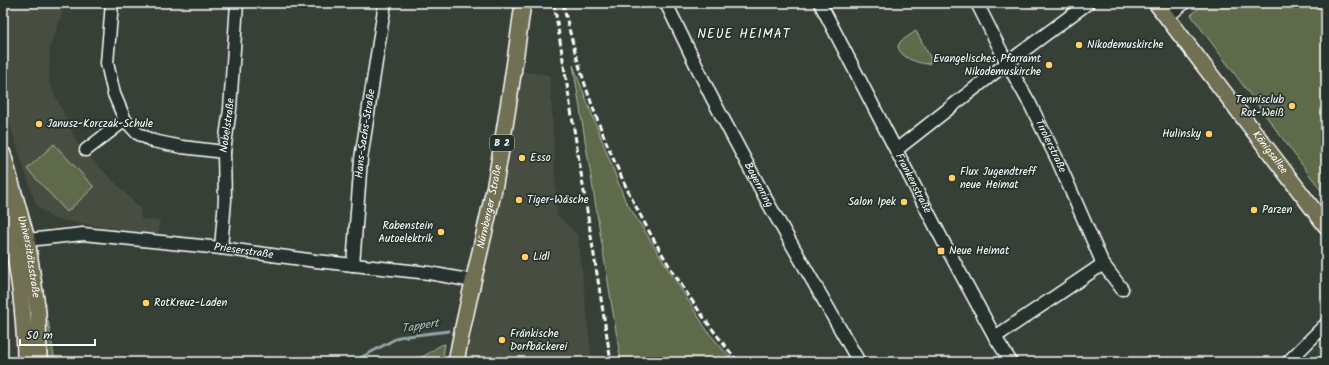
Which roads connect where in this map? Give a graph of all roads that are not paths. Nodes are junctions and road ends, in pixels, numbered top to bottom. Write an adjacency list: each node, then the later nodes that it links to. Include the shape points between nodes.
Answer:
1 (112, 3): 13 (street, via 107,63 114,94)
2 (238, 3): 16 (street, Nobelstraße)
3 (385, 3): 23 (street, Hans-Sachs-Straße, via 362,159)
4 (523, 3): 24 (main road, Nürnberger Straße / B 2, via 495,184)
5 (666, 3): 31 (street, Bayernring, via 711,96 767,201)
6 (820, 3): 15 (street, Frankenstraße)
7 (977, 3): 12 (street, Tirolerstraße)
8 (1088, 3): 12 (street)
9 (1156, 3): 11 (main road, Königsallee)
10 (1184, 3): 11 (street)
11 (1167, 17): 19 (main road, Königsallee)
12 (1007, 63): 15 (street); 22 (street, Tirolerstraße, via 1054,154)
13 (125, 120): 14 (street); 16 (street, via 137,133 153,141)
14 (86, 150)
15 (896, 150): 27 (street, Frankenstraße)
16 (224, 152): 21 (street, Nobelstraße, via 225,200)
17 (3, 154): 20 (main road, Universitätsstraße)
18 (3, 200): 20 (main road, Universitätsstraße)
19 (1326, 226)
20 (20, 240): 21 (street, Prieserstraße, via 83,234); 28 (main road, Universitätsstraße); 29 (main road, Universitätsstraße, via 38,312)
21 (221, 248): 23 (street, Prieserstraße)
22 (1103, 264): 25 (street, Tirolerstraße); 27 (street)
23 (353, 265): 24 (street, Prieserstraße, via 429,273)
24 (473, 281): 30 (main road, Nürnberger Straße / B 2)
25 (1122, 288)
26 (1326, 324): 33 (street)
27 (995, 337): 32 (street, Frankenstraße)
28 (25, 362)
29 (39, 362)
30 (456, 362)
31 (859, 362)
32 (1011, 362)
33 (1288, 362)

